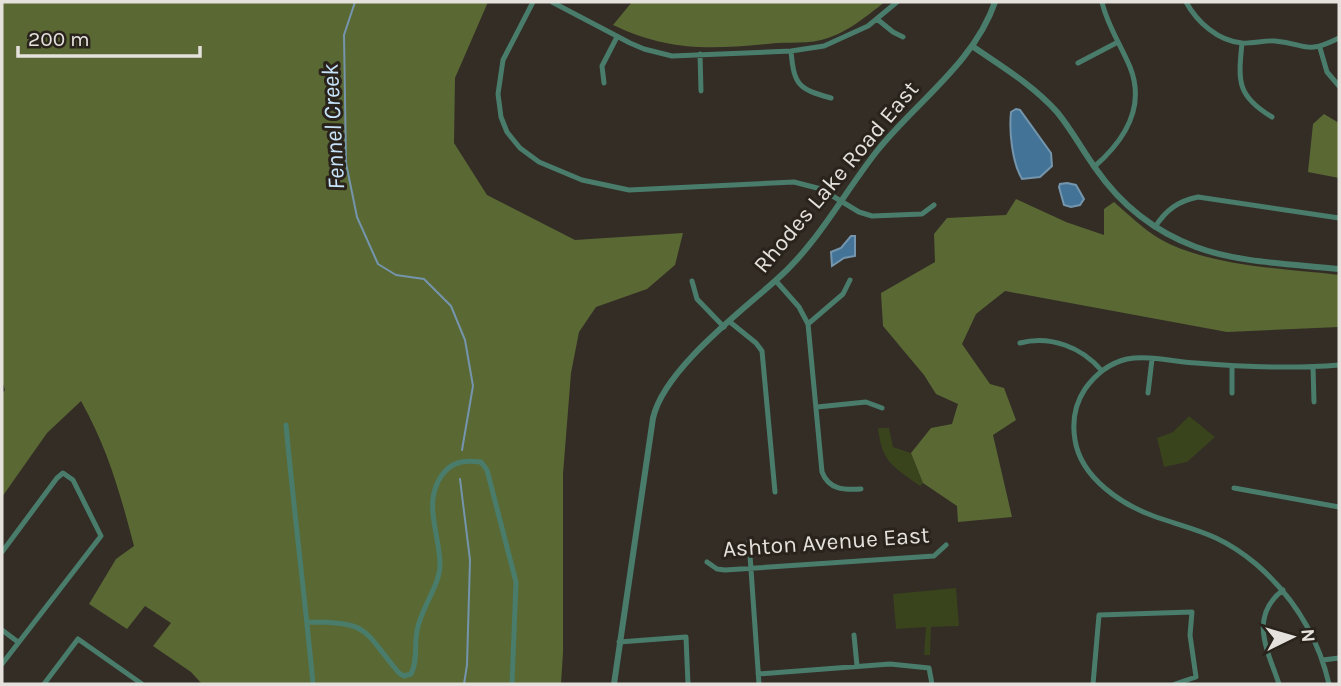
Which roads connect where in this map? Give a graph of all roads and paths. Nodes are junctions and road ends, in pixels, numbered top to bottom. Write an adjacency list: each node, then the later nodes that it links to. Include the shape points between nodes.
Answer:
1 (533, 2): 24 (street, via 507,50 499,78 499,108 513,139 539,162 603,186 636,191 793,182 821,189)
2 (552, 2): 8 (street)
3 (897, 2): 7 (street)
4 (995, 2): 13 (street, Rhodes Lake Road East)
5 (1102, 2): 11 (street)
6 (1186, 2): 12 (street, via 1211,31)
7 (877, 19): 9 (street); 15 (street, via 844,39)
8 (617, 37): 16 (street, via 655,53); 18 (street, via 602,66)
9 (904, 37)
10 (1339, 38): 14 (street)
11 (1118, 42): 17 (street); 23 (street, via 1133,79 1133,110 1117,145)
12 (1242, 43): 14 (street, via 1269,41); 22 (street, via 1242,87 1250,103)
13 (972, 46): 23 (street, via 1048,102); 24 (street, Rhodes Lake Road East, via 889,137)
14 (1320, 48): 19 (street, via 1327,72)
15 (791, 51): 16 (street); 21 (street, via 799,86)
16 (700, 54): 20 (street)
17 (1078, 63)
18 (604, 83)
19 (1339, 86)
20 (701, 91)
21 (831, 97)
22 (1272, 117)
23 (1094, 167): 27 (street, via 1117,196)
24 (840, 201): 25 (street, via 872,216 922,214); 31 (street, Rhodes Lake Road East)
25 (934, 205)
26 (1339, 218): 27 (street, via 1198,197 1170,209)
27 (1155, 227): 28 (street, via 1219,253)
28 (1339, 270)
29 (850, 280): 33 (street, via 843,294)
30 (692, 281): 34 (street, via 697,299)
31 (776, 281): 32 (street, Rhodes Lake Road East); 33 (street)
32 (730, 322): 34 (street, Rhodes Lake Road East); 49 (street, via 762,351)
33 (808, 324): 44 (street)
34 (724, 327): 61 (street, Rhodes Lake Road East, via 671,379 654,411)
35 (1020, 342): 40 (street, via 1041,340 1074,348)
36 (1152, 359): 38 (street); 40 (street, via 1126,360); 41 (street)
37 (1339, 365): 39 (street)
38 (1232, 366): 39 (street); 42 (street)
39 (1313, 367): 43 (street)
40 (1102, 370): 56 (street, via 1082,393 1073,427 1078,454 1093,477 1154,516 1236,548)
41 (1148, 393)
42 (1231, 393)
43 (1314, 402)
44 (817, 407): 45 (street, via 866,402); 48 (street, via 825,479 836,488)
45 (882, 408)
46 (286, 425): 57 (street)
47 (1234, 488): 50 (street)
48 (861, 489)
49 (775, 492)
50 (1339, 507)
51 (748, 541): 55 (street)
52 (946, 545): 55 (street, Ashton Avenue East, via 934,556)
53 (2, 552): 60 (street, via 63,473 73,480 101,536)
54 (707, 562): 55 (street, Ashton Avenue East, via 717,569)
55 (751, 569): 66 (street)
56 (1283, 590): 63 (street, via 1302,615); 77 (street, via 1269,605 1264,628 1265,647)
57 (308, 622): 69 (street); 70 (street, via 358,626 401,675 411,674 417,631 440,564 434,491 450,466 481,462 487,470 516,582)
58 (2, 630): 60 (street)
59 (855, 635): 65 (street)
60 (18, 642): 64 (street)
61 (619, 642): 71 (street, Rhodes Lake Road East); 72 (street, via 686,637)
62 (1339, 658): 63 (street)
63 (1323, 660): 78 (street)
64 (2, 664)
65 (857, 666): 66 (street); 74 (street, via 929,668)
66 (758, 674): 73 (street)
67 (44, 684): 68 (street, via 78,639)
68 (142, 684)
69 (313, 684)
70 (512, 684)
71 (614, 684)
72 (688, 684)
73 (759, 684)
74 (932, 684)
75 (1093, 684): 76 (street, via 1099,615 1192,612 1196,677)
76 (1175, 684)
77 (1279, 684)
78 (1329, 684)

